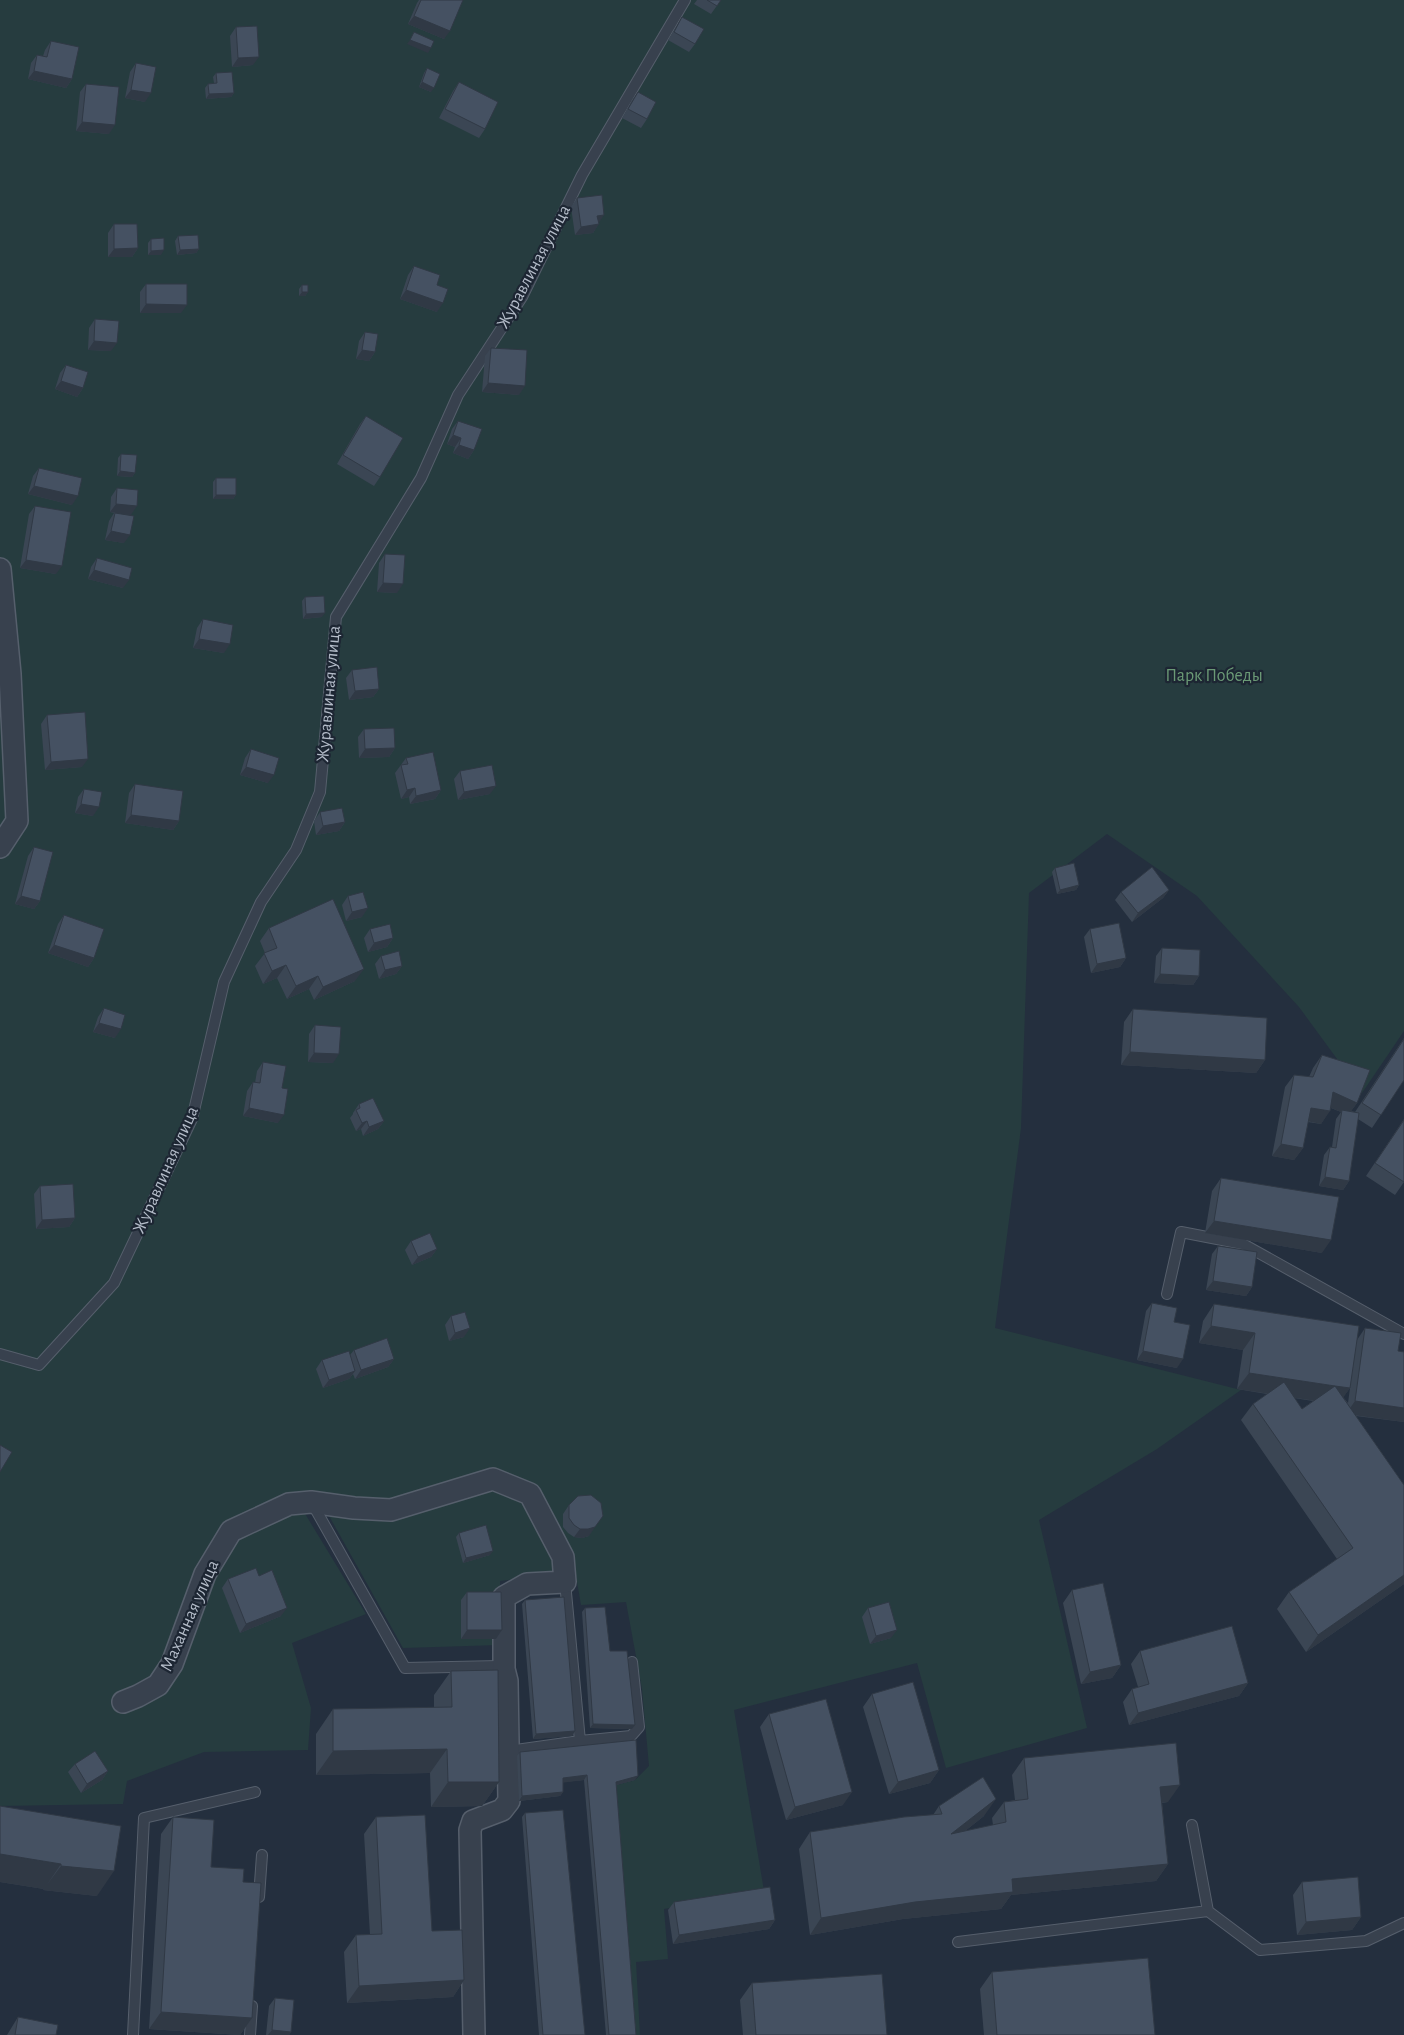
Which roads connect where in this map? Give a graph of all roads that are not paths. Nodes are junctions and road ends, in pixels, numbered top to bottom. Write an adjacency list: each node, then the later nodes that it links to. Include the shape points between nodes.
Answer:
1 (685, 0): 6 (lane, Журавлиная улица, via 582,175 522,297 458,396 421,478 336,617 320,792 296,850 261,902 224,982 192,1120 114,1283 39,1365)
2 (0, 569): 3 (street, via 10,674 17,821)
3 (0, 848)
4 (1167, 1294): 5 (lane, via 1181,1232 1243,1244)
5 (1404, 1334)
6 (0, 1354)
7 (311, 1502): 8 (street, Маханная улица, via 391,1510 492,1479 530,1494 563,1557); 10 (lane, via 405,1668 499,1666); 11 (street, Маханная улица, via 289,1504 231,1531 205,1574 172,1664 158,1685)
8 (566, 1582): 10 (street, via 527,1584 504,1597); 12 (lane)
9 (632, 1662): 12 (lane, via 639,1727 631,1736)
10 (504, 1669): 13 (street)
11 (123, 1702)
12 (580, 1741): 13 (lane)
13 (508, 1751): 24 (street, via 509,1801 502,1810 474,1821 470,1830)
14 (255, 1792): 22 (lane, via 144,1818)
15 (1192, 1825): 17 (lane)
16 (262, 1855): 18 (lane)
17 (1208, 1911): 19 (lane, via 1260,1950 1366,1942); 20 (lane)
18 (258, 1912)
19 (1404, 1923)
20 (958, 1942)
21 (253, 1997): 23 (lane)
22 (133, 2035)
23 (250, 2035)
24 (474, 2035)

